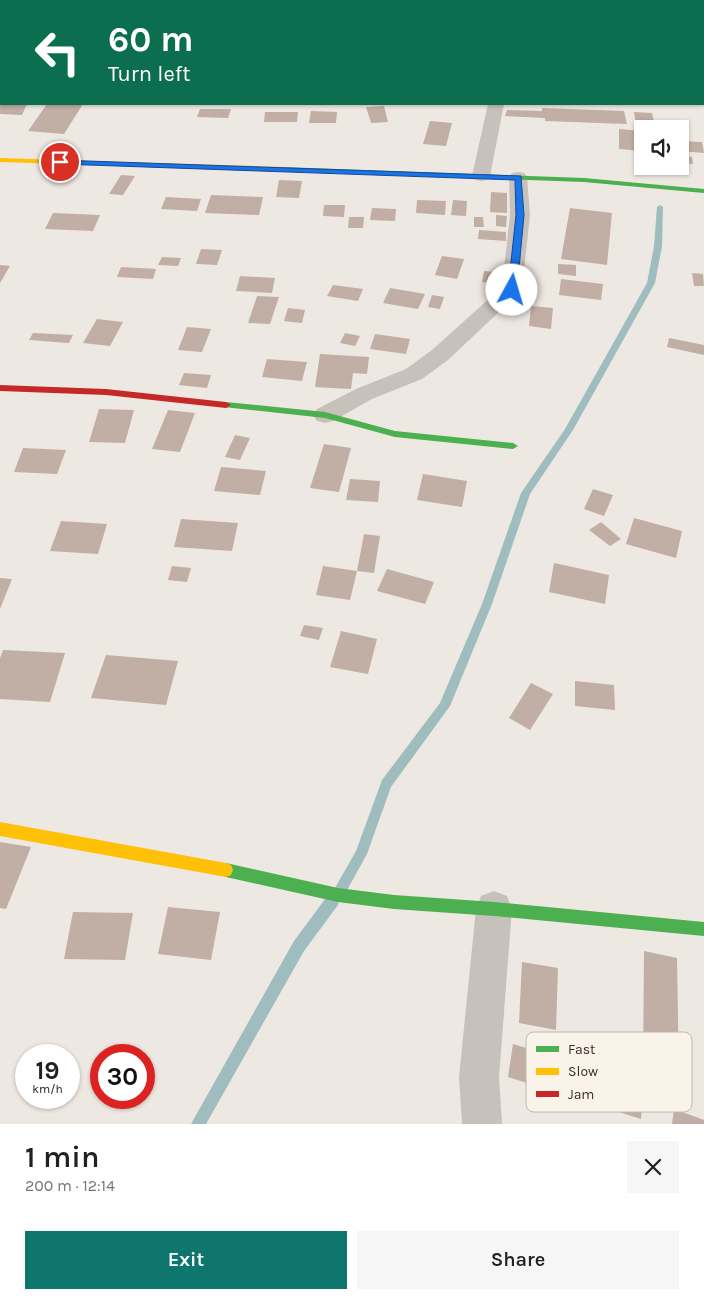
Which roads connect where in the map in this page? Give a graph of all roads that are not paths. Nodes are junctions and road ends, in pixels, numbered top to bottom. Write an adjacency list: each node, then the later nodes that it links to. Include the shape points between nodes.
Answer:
1 (496, 105): 3 (street)
2 (0, 160): 3 (street)
3 (481, 176): 4 (street)
4 (518, 177): 5 (street); 7 (street, via 520,215 512,290 470,325 440,356 414,374 364,394)
5 (704, 191)
6 (0, 388): 7 (street, via 106,392)
7 (325, 415): 8 (street, via 395,434)
8 (513, 446)
9 (0, 830): 10 (street, via 234,871 338,895)
10 (494, 909): 11 (street); 12 (street, via 479,1076)
11 (704, 929)
12 (482, 1124)

